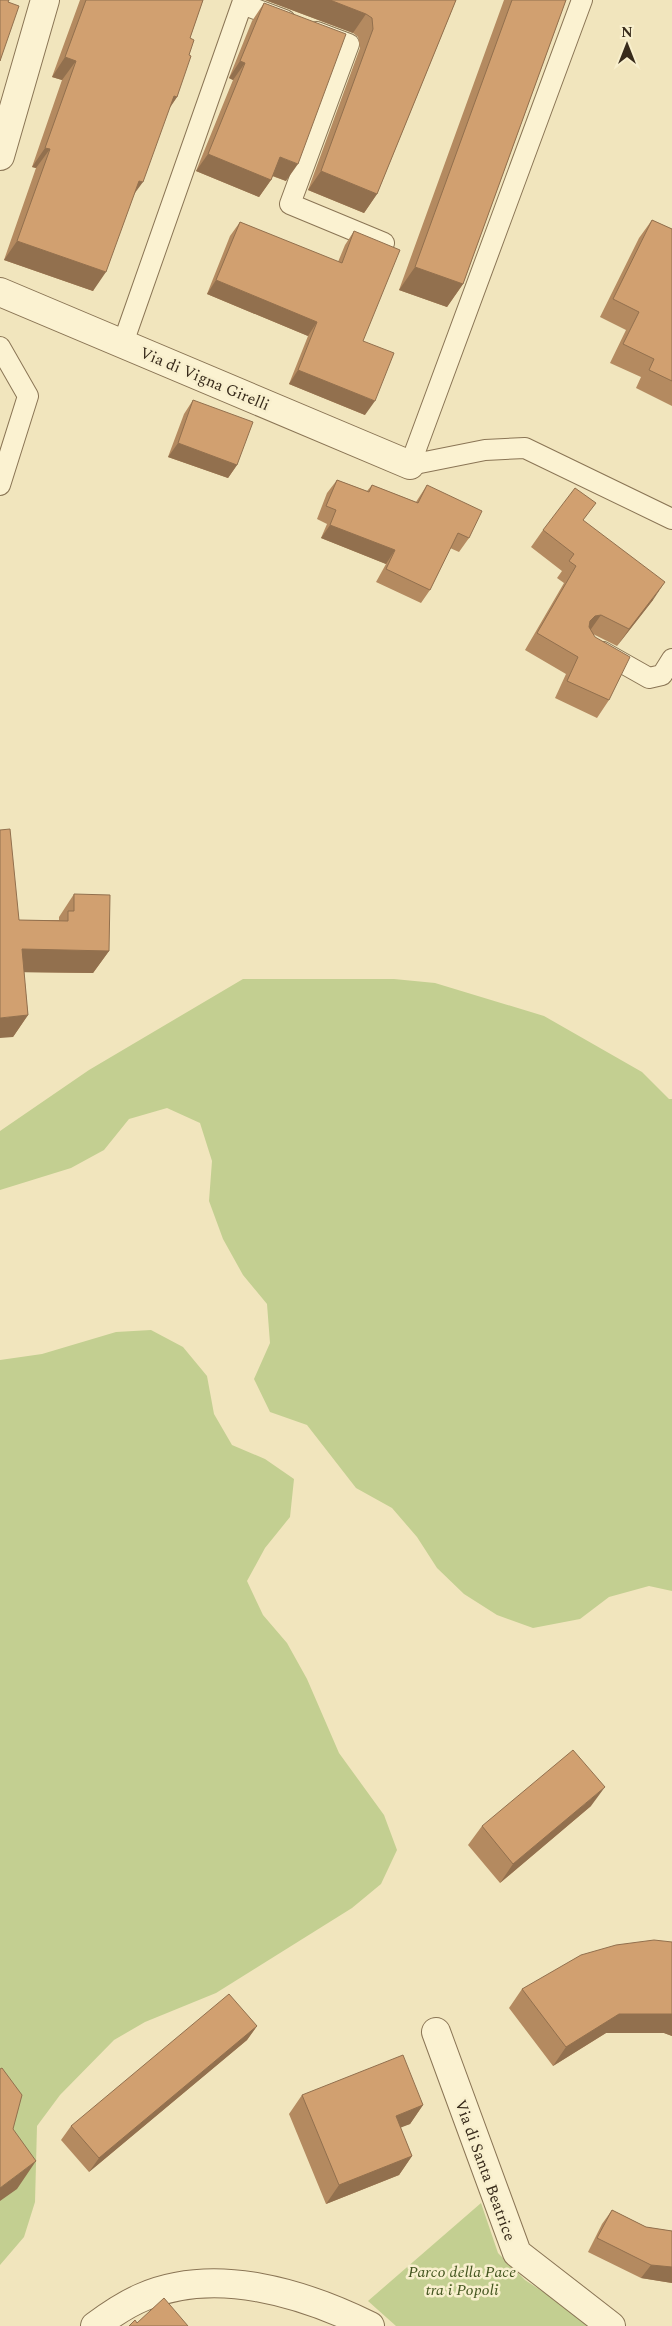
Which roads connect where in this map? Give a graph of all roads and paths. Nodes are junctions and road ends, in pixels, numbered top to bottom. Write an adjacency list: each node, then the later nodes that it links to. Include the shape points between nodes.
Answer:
1 (45, 0): 3 (street)
2 (582, 0): 8 (lane)
3 (0, 156)
4 (384, 244): 6 (lane, via 290,204 349,44 242,4)
5 (0, 292): 6 (street, Via di Vigna Girelli)
6 (123, 342): 8 (street, Via di Vigna Girelli)
7 (0, 347): 9 (lane, via 28,396)
8 (410, 465): 10 (lane, via 486,450 525,448)
9 (0, 485)
10 (672, 519)
11 (589, 644): 12 (lane, via 649,678 662,675)
12 (672, 659)
13 (436, 2032): 16 (street, Via di Santa Beatrice, via 517,2253)
14 (95, 2326): 15 (street, via 152,2294 178,2287 215,2284 253,2287 295,2296)
15 (370, 2326)
16 (611, 2326)

